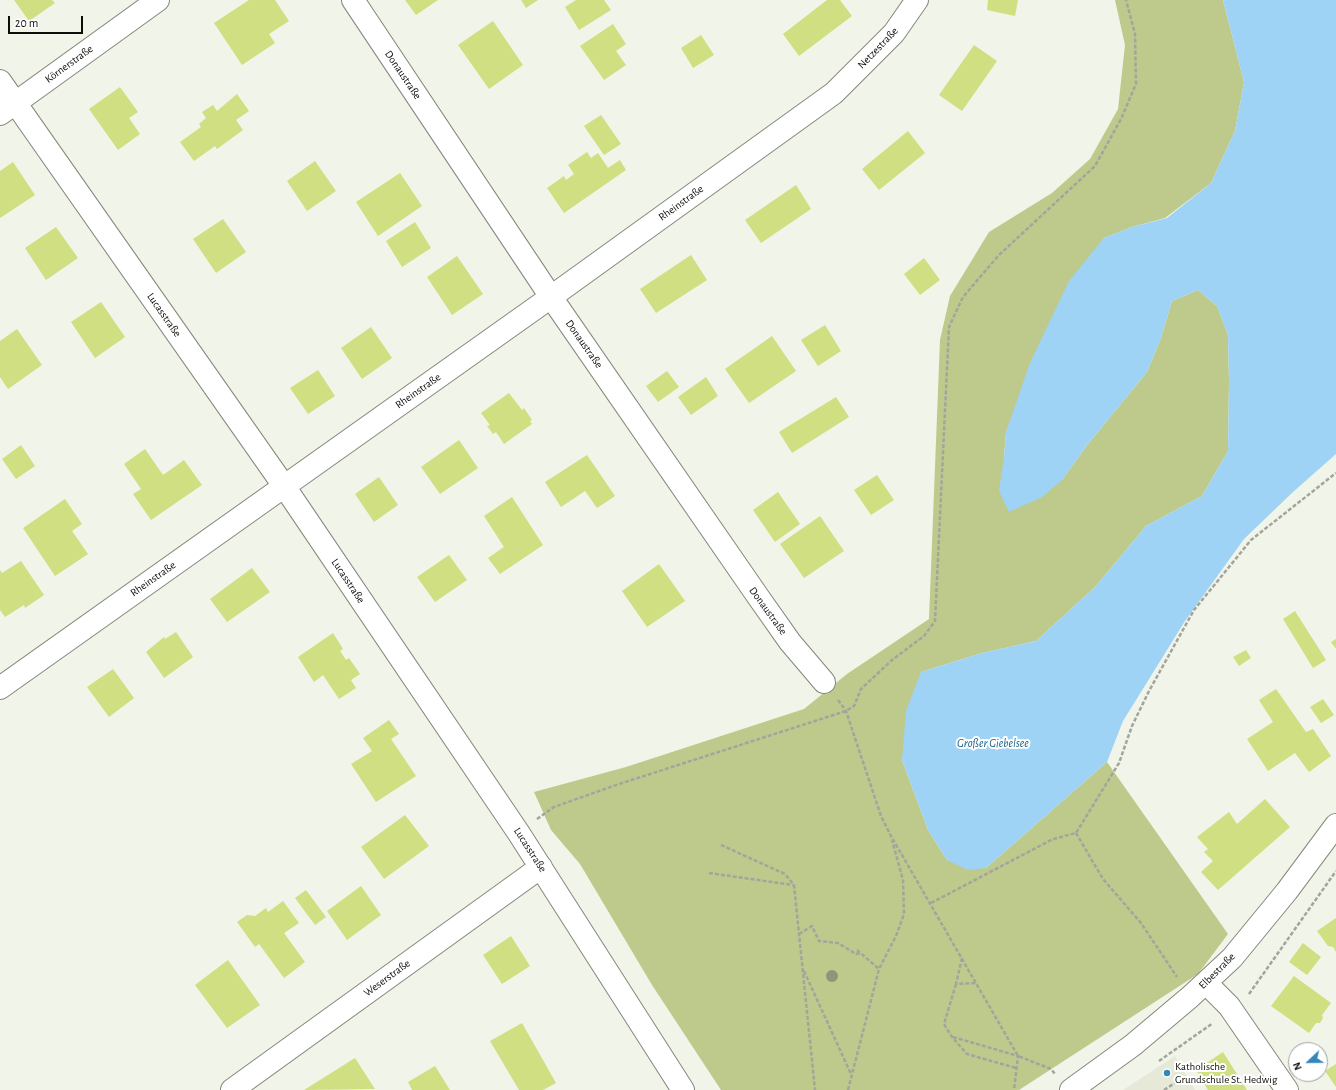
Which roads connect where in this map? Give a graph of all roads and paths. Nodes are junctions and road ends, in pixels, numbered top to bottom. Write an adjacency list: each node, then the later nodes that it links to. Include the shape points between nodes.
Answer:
1 (158, 0): 7 (street, Körnerstraße)
2 (353, 0): 8 (street, Donaustraße)
3 (917, 0): 6 (street, Netzestraße, via 894,33)
4 (1126, 0): 13 (path, via 1135,34 1136,84 1121,119 1095,166 998,254 963,297 949,327 934,621 924,636 892,660 861,689 854,706)
5 (0, 82): 7 (street, Lucasstraße)
6 (834, 93): 8 (street, Rheinstraße)
7 (8, 108): 10 (street, Lucasstraße)
8 (550, 297): 10 (street, Rheinstraße); 11 (street, Donaustraße, via 790,642)
9 (1336, 473): 16 (path, via 1251,540 1194,610 1132,726 1119,763)
10 (284, 486): 12 (street, Rheinstraße); 15 (street, Lucasstraße)
11 (824, 682)
12 (0, 688)
13 (846, 711): 15 (path, via 554,807); 17 (path, via 881,816)
14 (1336, 825): 31 (street, Elbestraße, via 1232,958)
15 (518, 832): 19 (street, Lucasstraße)
16 (1076, 833): 23 (path, via 1053,839); 33 (path, via 1103,879 1141,923)
17 (891, 836): 23 (path); 29 (path, via 903,880 904,914)
18 (721, 845): 22 (path, via 785,874)
19 (541, 867): 42 (street, Weserstraße); 43 (street, Lucasstraße)
20 (1336, 871): 34 (path, via 1246,998)
21 (709, 873): 22 (path)
22 (794, 885): 24 (path)
23 (931, 903): 27 (path)
24 (799, 934): 26 (path, via 812,926 819,941 838,943 856,954); 28 (path)
25 (857, 950): 26 (path)
26 (860, 953): 29 (path)
27 (962, 958): 30 (path); 32 (path)
28 (802, 968): 39 (path); 44 (path)
29 (879, 969): 39 (path)
30 (976, 983): 32 (path); 36 (path)
31 (1206, 983): 33 (street, Elbestraße); 34 (street)
32 (956, 984): 35 (path, via 944,1024)
33 (1190, 997): 41 (street, Elbestraße, via 1133,1045)
34 (1232, 1009): 37 (path); 48 (street)
35 (952, 1037): 36 (path); 38 (path, via 967,1054)
36 (1018, 1056): 38 (path); 41 (path, via 1051,1069)
37 (1159, 1061)
38 (1016, 1068): 46 (path)
39 (851, 1075): 45 (path)
40 (1175, 1083): 47 (path)
41 (1066, 1085)
42 (232, 1090)
43 (683, 1090)
44 (815, 1090)
45 (848, 1090)
46 (1014, 1090)
47 (1164, 1090)
48 (1287, 1090)

